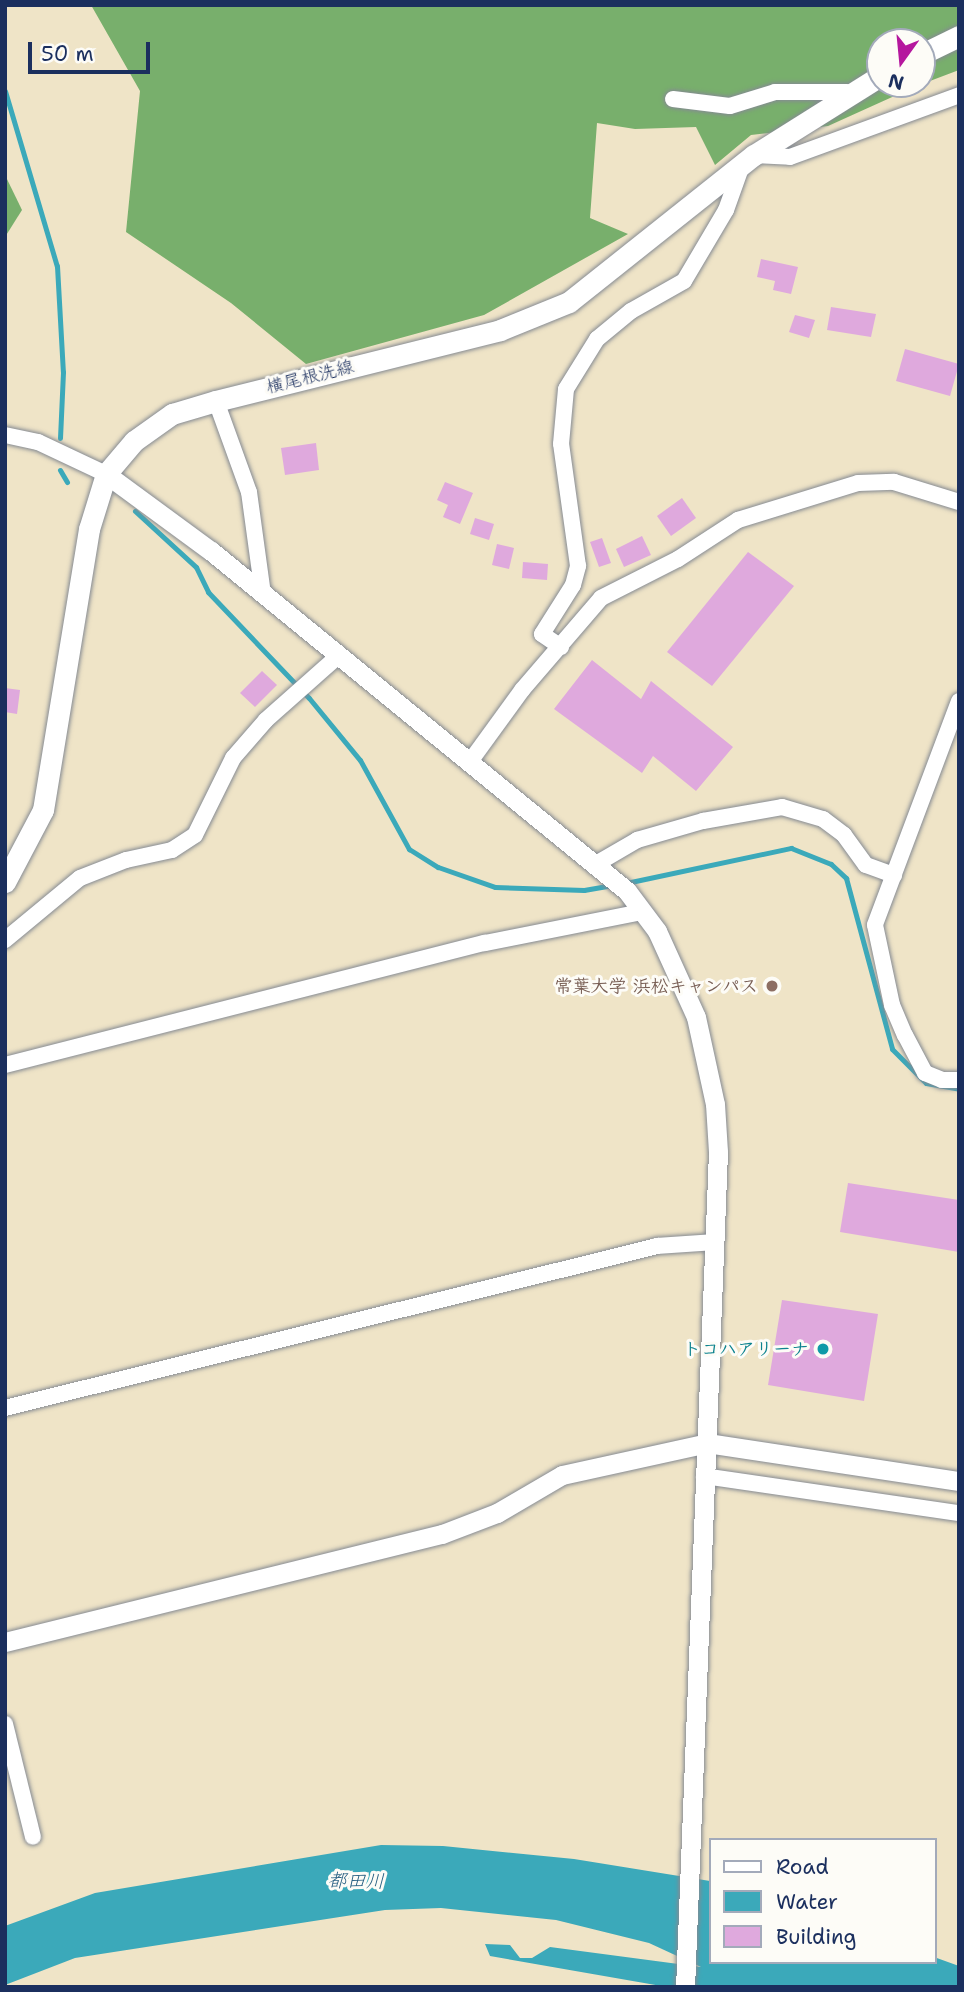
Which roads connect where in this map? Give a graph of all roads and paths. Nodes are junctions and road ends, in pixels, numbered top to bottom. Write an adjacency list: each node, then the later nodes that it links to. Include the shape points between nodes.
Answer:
1 (959, 36): 2 (main road)
2 (936, 47)
3 (866, 83): 4 (main road, 横尾根洗線)
4 (847, 92): 6 (street, via 775,92 730,106); 7 (main road, 横尾根洗線)
5 (959, 95): 7 (street, via 790,157)
6 (673, 99)
7 (748, 162): 8 (main road, 横尾根洗線, via 569,302 500,330); 13 (street, via 684,281 631,311 597,339 566,389 561,444 578,566 573,585 542,634)
8 (216, 401): 10 (main road, 横尾根洗線, via 172,415 134,440); 12 (street, via 249,492)
9 (5, 435): 10 (street, via 38,442)
10 (106, 474): 12 (street); 19 (main road, 横尾根洗線, via 89,529 43,810)
11 (959, 502): 13 (street, via 894,482 858,483 738,520 678,559 601,598)
12 (263, 594): 14 (street)
13 (561, 648): 16 (street, via 522,690)
14 (338, 656): 16 (street); 21 (street, via 266,720 233,758 195,835 172,850 126,860 80,878)
15 (959, 701): 18 (street)
16 (469, 763): 17 (street)
17 (596, 864): 18 (street, via 637,840 703,821 782,807 823,819 844,835 866,865); 20 (street)
18 (894, 875): 23 (street, via 875,925 892,1005 925,1073)
19 (5, 881)
20 (642, 912): 22 (street, via 485,943); 24 (street, via 678,974 708,1060 718,1152)
21 (5, 940)
22 (5, 1065)
23 (959, 1080)
24 (715, 1242): 25 (street, via 657,1246); 26 (street)
25 (5, 1408)
26 (707, 1443): 27 (street); 28 (street); 30 (street, via 562,1475 497,1513 442,1534)
27 (704, 1476): 29 (street); 33 (street)
28 (959, 1481)
29 (959, 1513)
30 (5, 1642)
31 (5, 1724): 32 (street)
32 (33, 1837)
33 (685, 1987)

